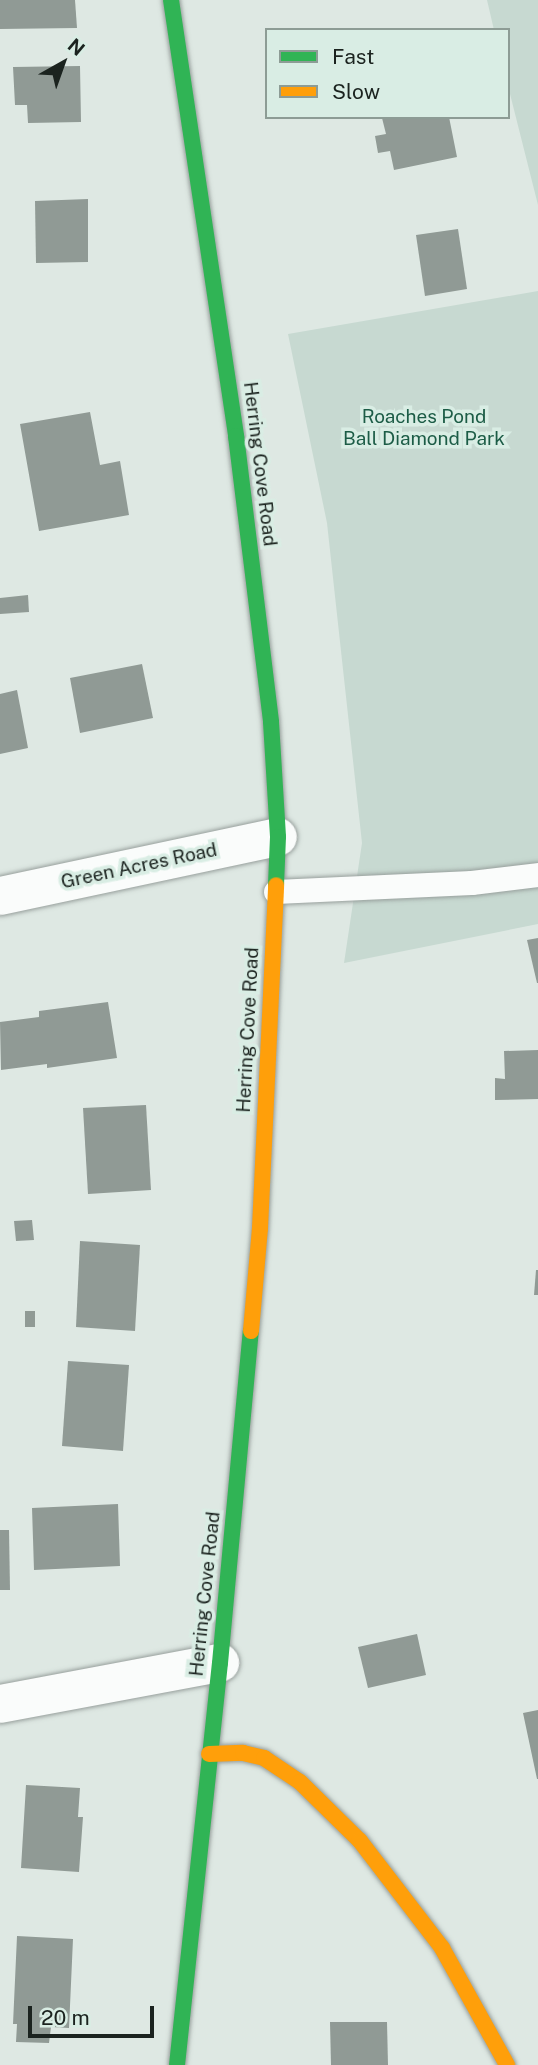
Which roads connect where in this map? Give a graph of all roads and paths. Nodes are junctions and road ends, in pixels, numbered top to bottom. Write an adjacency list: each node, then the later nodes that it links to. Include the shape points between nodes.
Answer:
1 (171, 0): 2 (main road, Herring Cove Road, via 236,436 271,722)
2 (278, 837): 4 (main road, Herring Cove Road); 5 (street, Green Acres Road)
3 (538, 875): 4 (lane, via 472,883)
4 (276, 892): 6 (main road, Herring Cove Road, via 260,1228)
5 (0, 896)
6 (220, 1663): 7 (street); 8 (main road, Herring Cove Road)
7 (0, 1704)
8 (209, 1754): 9 (main road, Herring Cove Road); 10 (main road, via 264,1758 300,1782 360,1841 442,1948)
9 (177, 2065)
10 (507, 2065)

